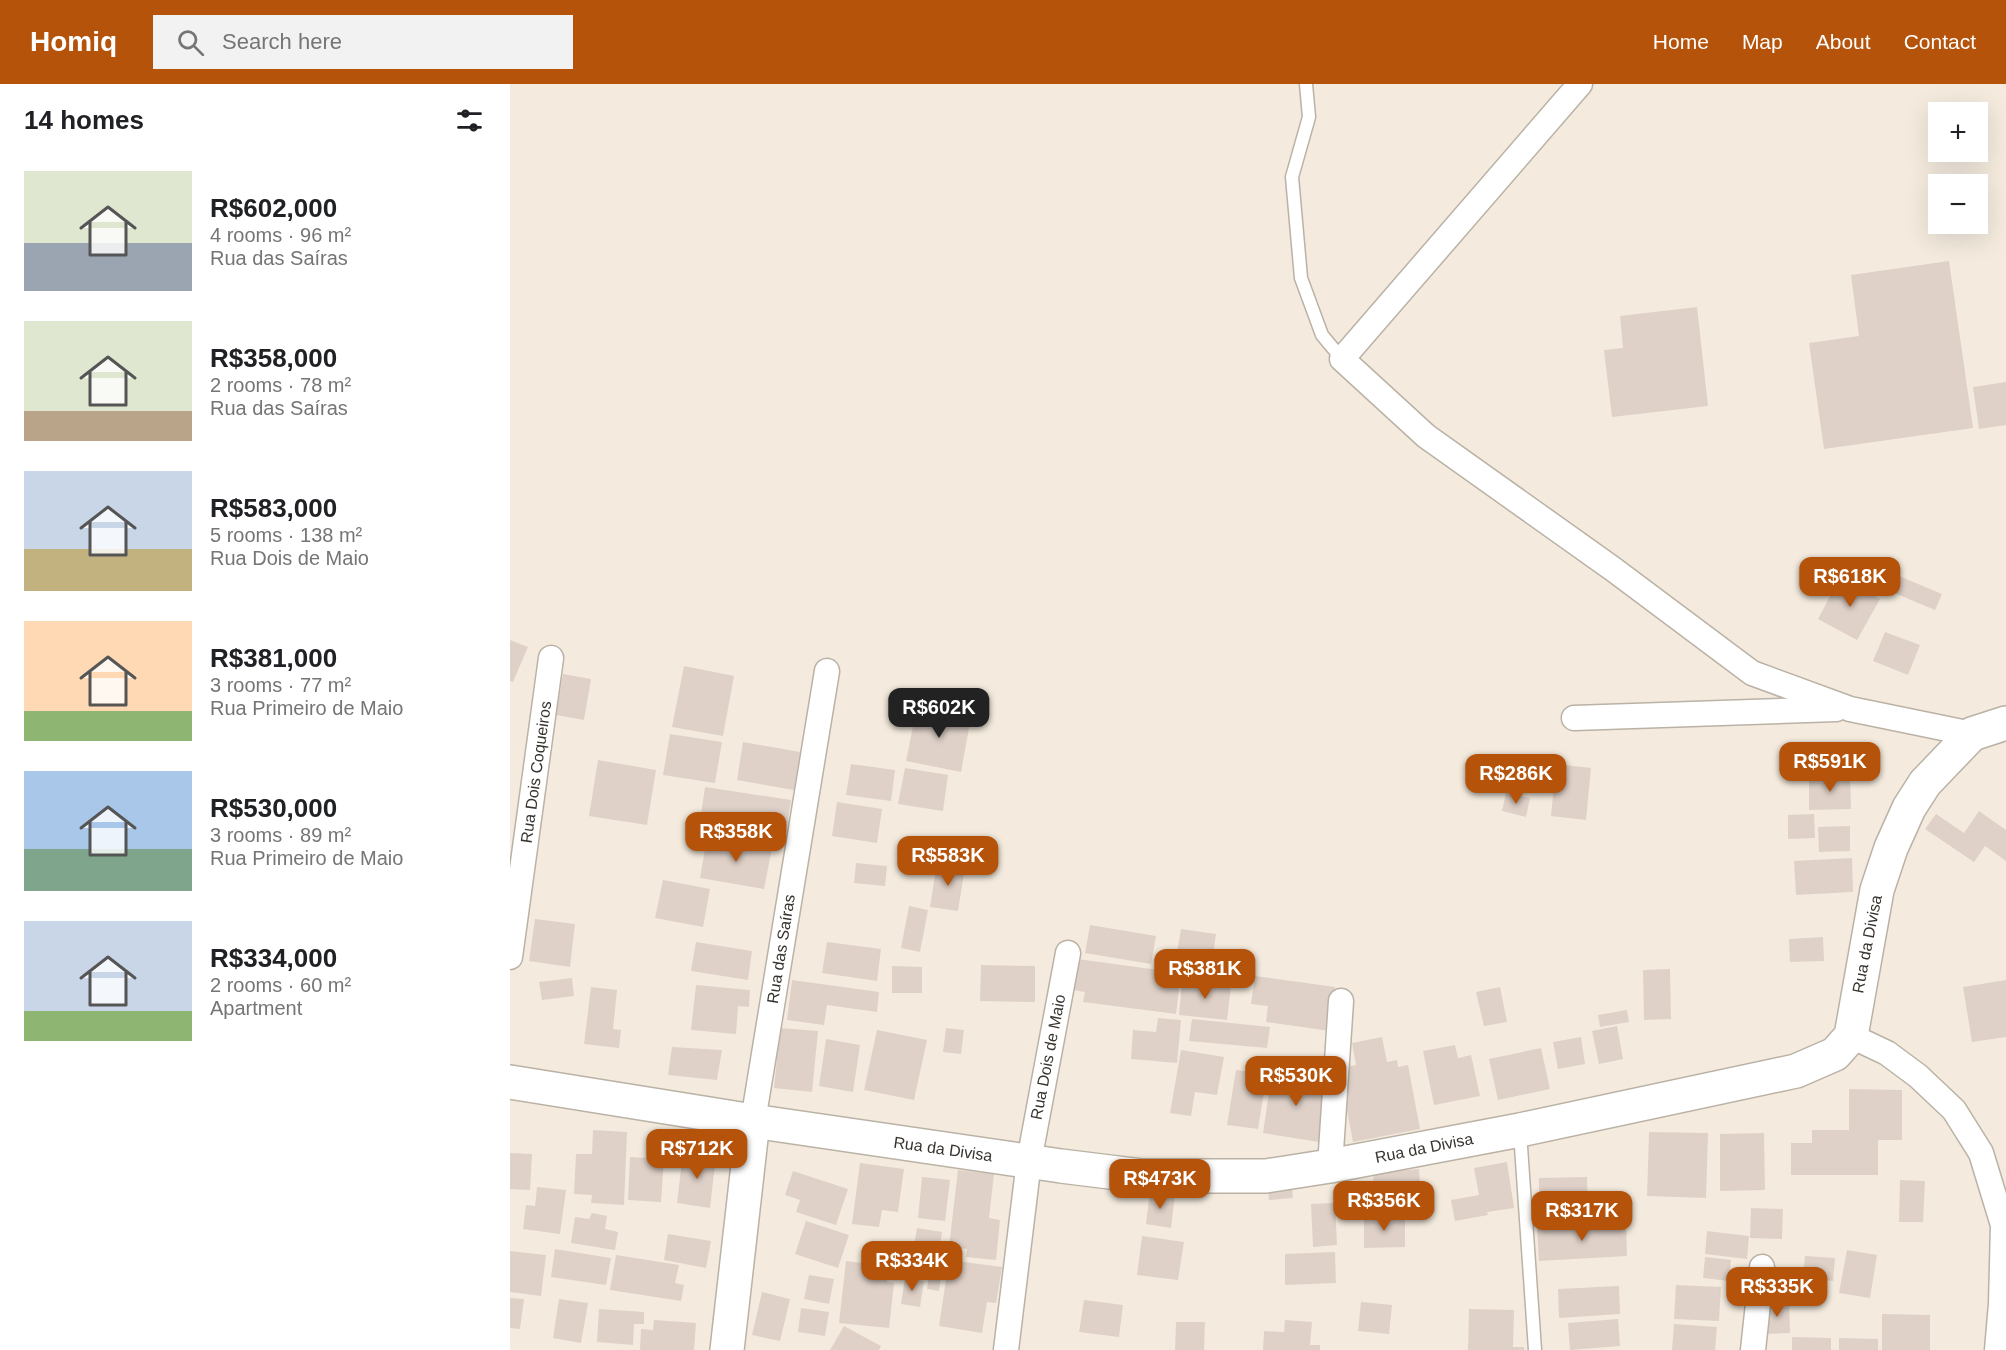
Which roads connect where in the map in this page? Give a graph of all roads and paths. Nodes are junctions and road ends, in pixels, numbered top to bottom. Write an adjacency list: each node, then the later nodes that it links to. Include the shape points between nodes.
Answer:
1 (1306, 84): 3 (lane, via 1309,117 1292,177 1301,278 1322,335)
2 (1580, 84): 3 (street)
3 (1342, 359): 6 (street, via 1426,436 1752,673)
4 (551, 658): 11 (street, Rua Dois Coqueiros)
5 (827, 671): 15 (street, Rua das Saíras)
6 (1850, 709): 7 (street); 9 (street)
7 (1574, 718)
8 (2006, 723): 9 (street, Rua da Divisa)
9 (1972, 734): 13 (street, Rua da Divisa, via 1925,783 1891,848 1877,890)
10 (1068, 953): 17 (street, Rua Dois de Maio)
11 (510, 957)
12 (1341, 1001): 18 (street)
13 (1851, 1036): 16 (street, Rua da Divisa, via 1834,1054 1796,1071); 24 (street, via 1887,1053 1918,1076 1954,1110 1981,1153 2003,1225)
14 (510, 1082): 15 (street, Rua da Divisa)
15 (753, 1121): 17 (street, Rua da Divisa); 20 (street)
16 (1520, 1130): 18 (street, Rua da Divisa); 22 (lane)
17 (1029, 1161): 18 (street, Rua da Divisa, via 1142,1176 1266,1176); 21 (street, Rua Dois de Maio)
18 (1330, 1166)
19 (1762, 1267): 23 (street)
20 (727, 1350)
21 (1006, 1350)
22 (1535, 1350)
23 (1753, 1350)
24 (1997, 1350)

